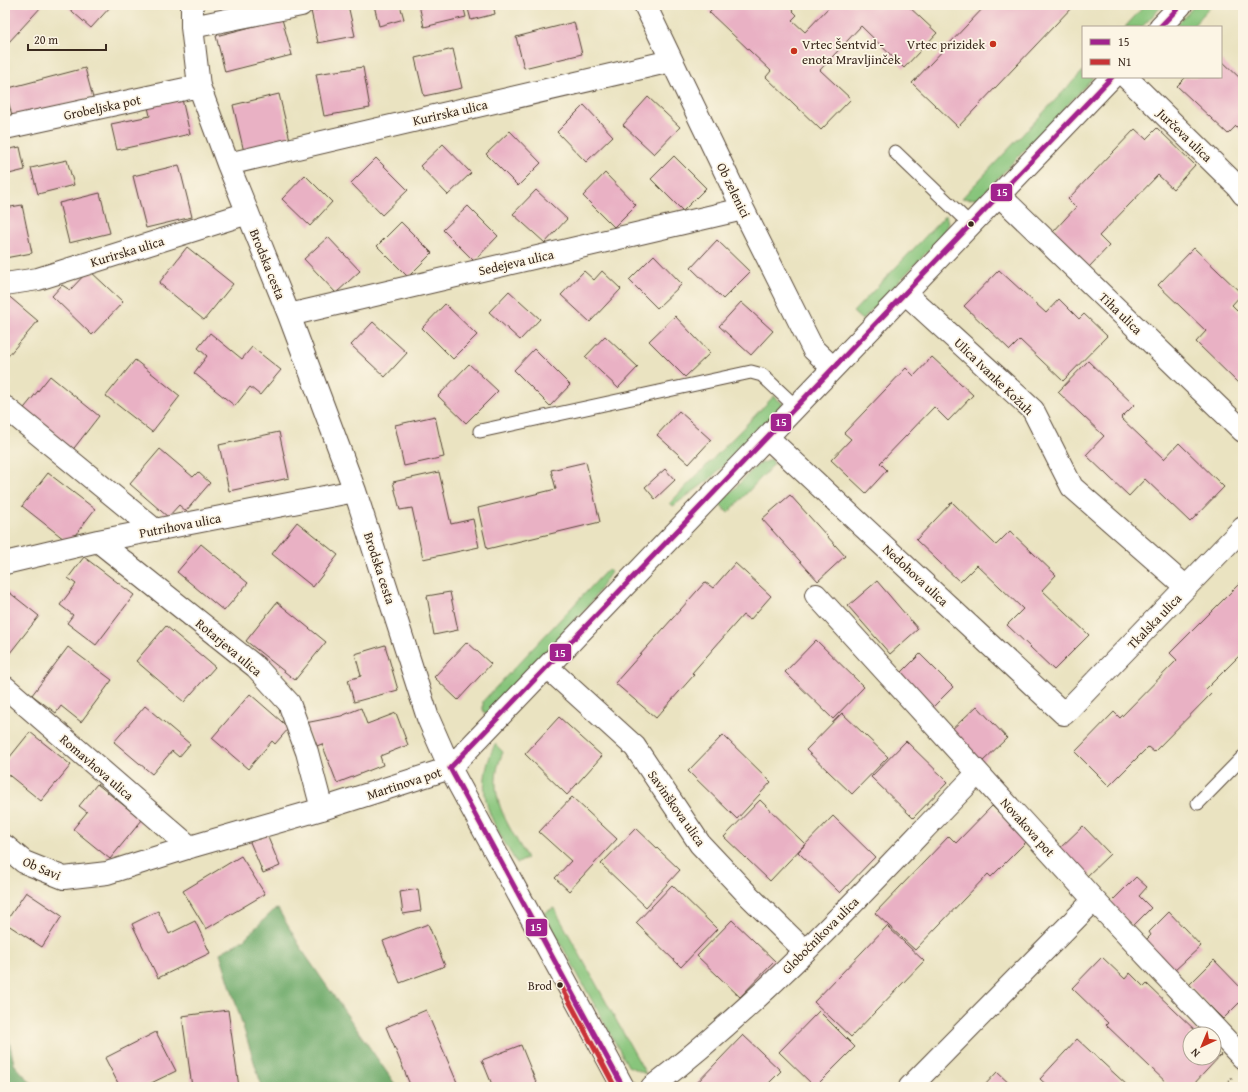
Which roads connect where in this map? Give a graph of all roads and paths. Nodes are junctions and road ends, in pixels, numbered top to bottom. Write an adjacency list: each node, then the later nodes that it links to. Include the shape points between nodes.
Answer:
1 (192, 5): 6 (street, Brodska cesta)
2 (301, 5): 6 (street)
3 (645, 5): 7 (street, Ob zelenici)
4 (1181, 5): 5 (street)
5 (1161, 26)
6 (192, 27): 10 (street, Brodska cesta)
7 (671, 61): 13 (street, Kurirska ulica); 16 (street, Ob zelenici)
8 (1111, 78): 15 (street, Martinova pot)
9 (1127, 78): 14 (street, Jurčeva ulica)
10 (199, 86): 11 (street, Grobeljska pot); 13 (street, Brodska cesta)
11 (5, 128)
12 (896, 152): 18 (lane)
13 (228, 164): 17 (street, Brodska cesta)
14 (1243, 194)
15 (999, 195): 18 (street, Martinova pot); 26 (street, Tiha ulica)
16 (743, 209): 21 (street, Sedejeva ulica); 22 (street, Ob zelenici, via 814,349)
17 (248, 213): 19 (street, Kurirska ulica, via 38,279); 21 (street, Brodska cesta)
18 (971, 225): 20 (street, Martinova pot)
19 (5, 284)
20 (906, 293): 22 (street, Martinova pot); 33 (street, Ulica Ivanke Kožuh, via 1033,410 1072,487)
21 (289, 314): 28 (street, Brodska cesta)
22 (833, 368): 24 (street, Martinova pot)
23 (5, 407): 30 (street)
24 (796, 407): 25 (lane, via 762,375 751,372); 27 (street, Martinova pot)
25 (480, 431)
26 (1243, 432)
27 (767, 437): 35 (street, Martinova pot); 37 (street, Nedohova ulica)
28 (355, 491): 30 (street, Putrihova ulica); 39 (street, Brodska cesta, via 428,718)
29 (1243, 528): 33 (street, Tkalska ulica)
30 (155, 530): 31 (street, Putrihova ulica)
31 (98, 541): 32 (street, Putrihova ulica); 42 (street, Rotarjeva ulica, via 256,667 288,703 307,752)
32 (5, 563)
33 (1186, 588): 37 (street, Tkalska ulica)
34 (816, 595): 40 (street, Novakova pot)
35 (547, 667): 39 (street, Martinova pot); 47 (street, Savinškova ulica, via 635,747 700,844 748,896)
36 (5, 687): 44 (street, Romavhova ulica)
37 (1064, 714)
38 (1243, 757): 41 (lane)
39 (450, 768): 42 (street, Martinova pot); 49 (street, Brodska cesta)
40 (978, 773): 46 (street, Novakova pot); 47 (street, Globočnikova ulica)
41 (1198, 803)
42 (322, 809): 44 (street, Martinova pot)
43 (5, 846): 45 (street, Ob Savi, via 24,862 64,878)
44 (190, 847): 45 (street, Martinova pot)
45 (107, 873)
46 (1094, 900): 48 (street, Novakova pot); 51 (street)
47 (805, 951): 50 (street, Globočnikova ulica, via 742,1012)
48 (1243, 1058)
49 (623, 1087)
50 (652, 1087)
51 (910, 1087)

